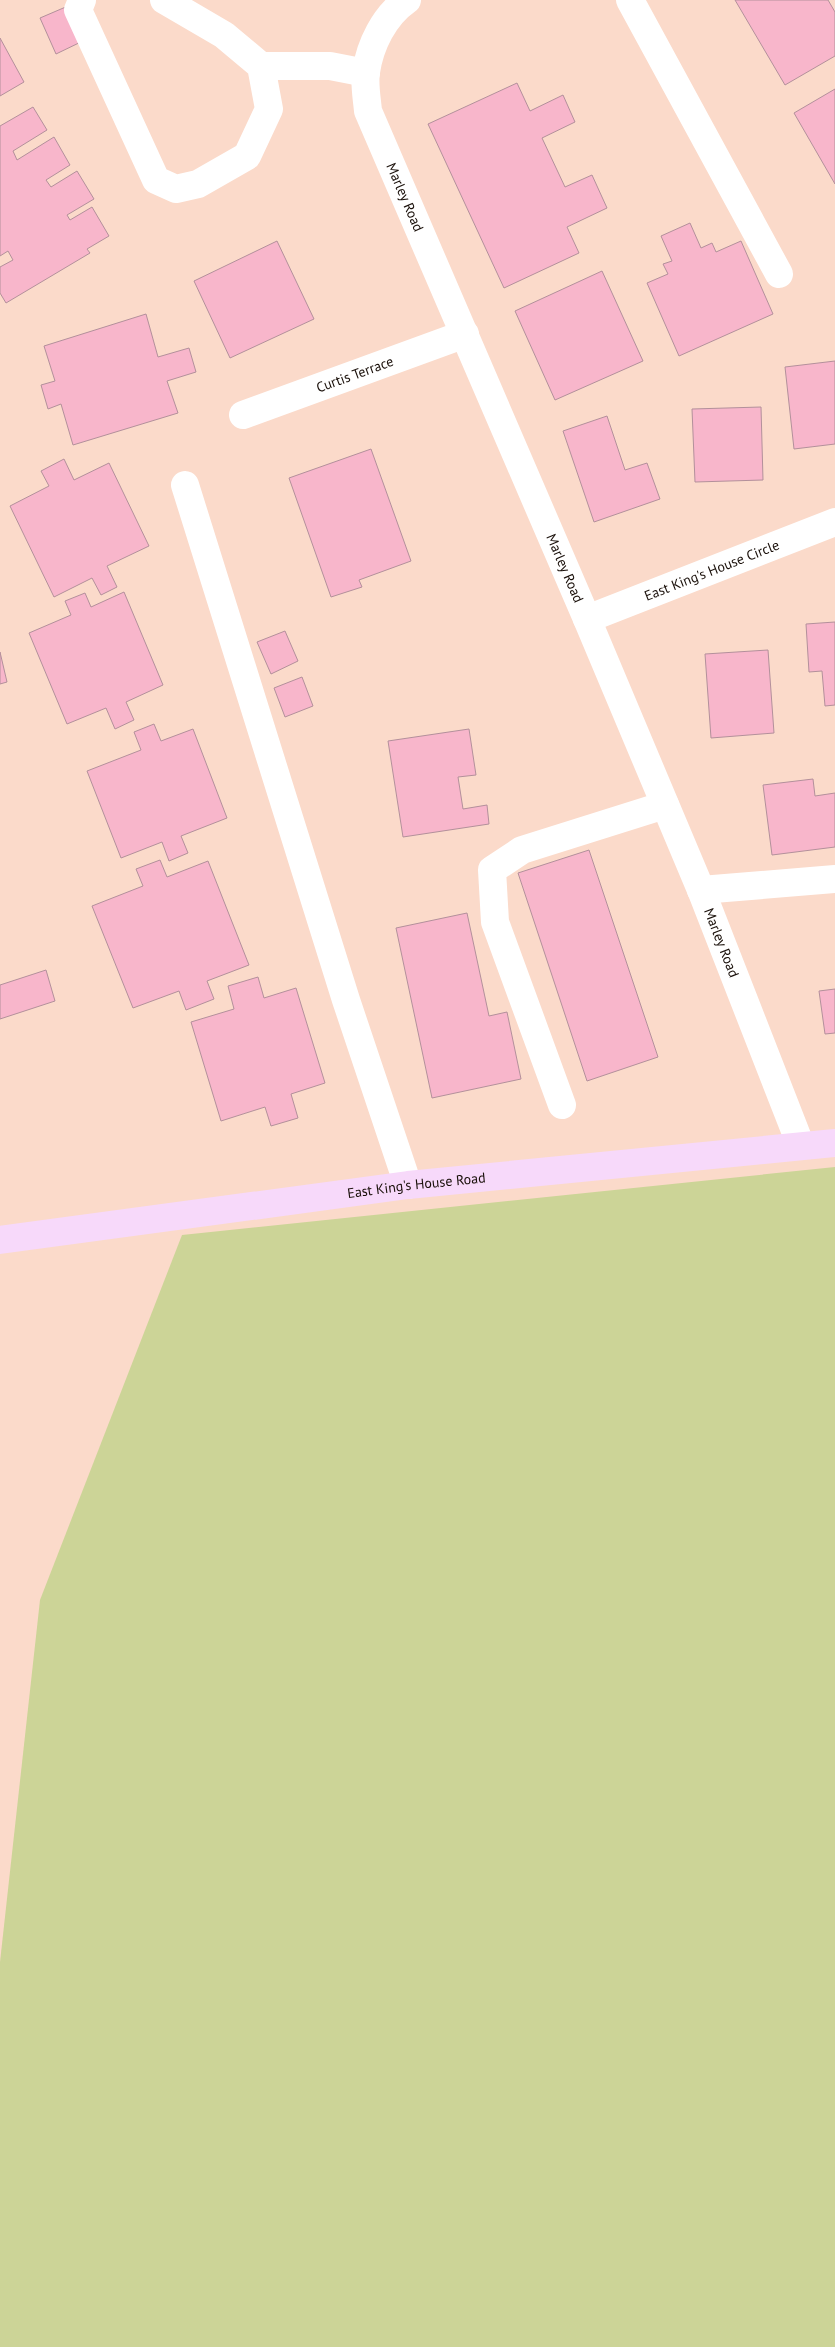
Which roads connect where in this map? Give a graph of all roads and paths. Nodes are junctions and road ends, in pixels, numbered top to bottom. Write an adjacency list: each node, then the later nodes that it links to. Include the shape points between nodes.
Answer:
1 (82, 0): 5 (street, via 78,10 156,180 176,189 198,184 247,156 269,109)
2 (164, 0): 5 (street, via 224,35)
3 (407, 0): 6 (street, Marley Road, via 397,7 376,38)
4 (630, 0): 7 (street)
5 (261, 66): 6 (street, via 330,66)
6 (366, 73): 8 (street, Marley Road, via 368,111)
7 (779, 274)
8 (465, 334): 9 (street, Curtis Terrace); 12 (street, Marley Road)
9 (243, 415)
10 (185, 485): 19 (street, via 346,1000)
11 (835, 522): 12 (street, East King's House Circle)
12 (587, 619): 13 (street, Marley Road)
13 (665, 805): 15 (street, Marley Road); 16 (street, via 522,850 492,870 495,922)
14 (835, 879): 15 (street)
15 (701, 890): 18 (street, Marley Road)
16 (562, 1105)
17 (835, 1143): 18 (main road, East King's House Road)
18 (801, 1146): 19 (main road, East King's House Road)
19 (408, 1185): 20 (main road, East King's House Road)
20 (0, 1240)

